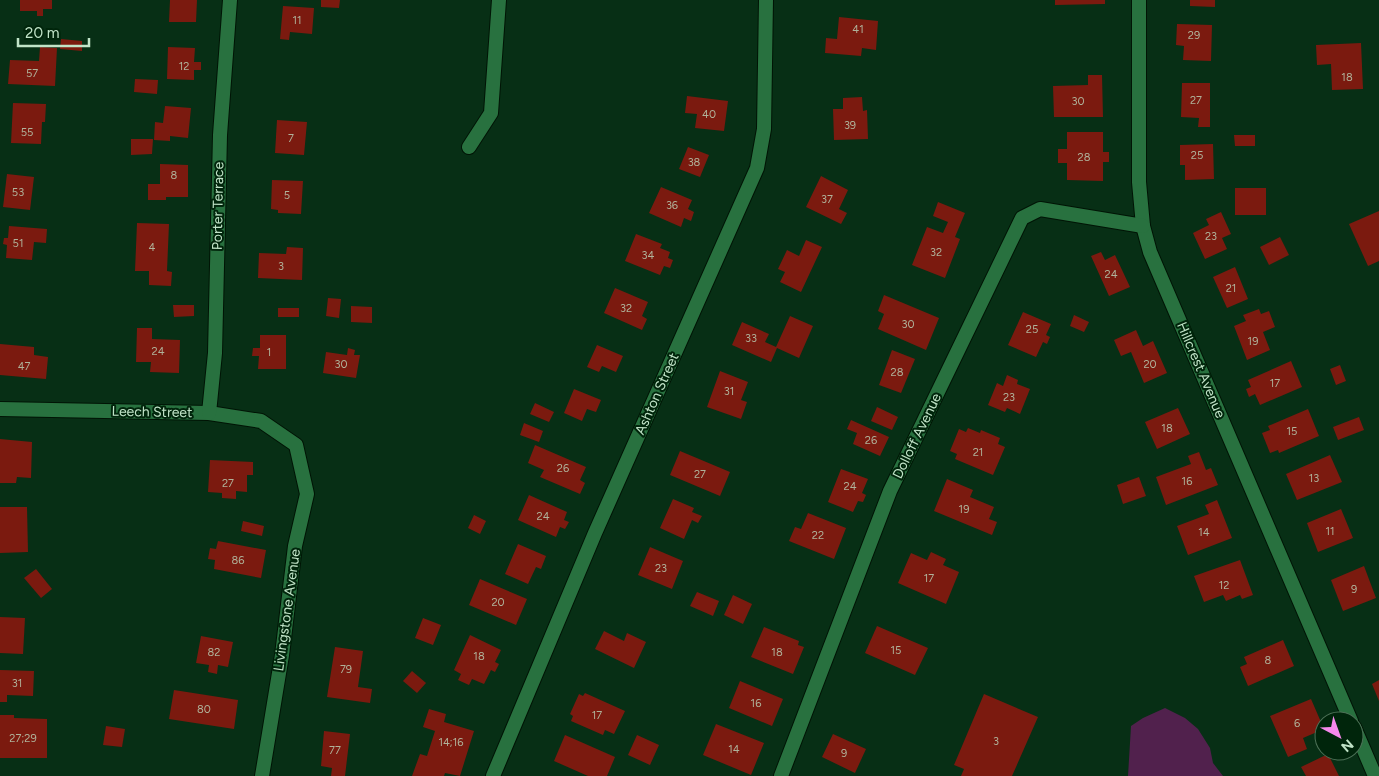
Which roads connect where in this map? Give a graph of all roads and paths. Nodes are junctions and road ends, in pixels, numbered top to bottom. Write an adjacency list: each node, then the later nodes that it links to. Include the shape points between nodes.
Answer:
1 (230, 0): 8 (street, Porter Terrace, via 220,135 214,353)
2 (499, 0): 5 (street, via 491,113)
3 (766, 0): 13 (street, Ashton Street, via 764,129 757,168 595,534)
4 (1139, 0): 6 (street, Hillcrest Avenue, via 1139,182)
5 (469, 147)
6 (1143, 226): 10 (street, Hillcrest Avenue, via 1150,252); 14 (street, Dolloff Avenue, via 1040,209 1022,218 890,491)
7 (0, 409): 8 (street, Leech Street)
8 (209, 413): 9 (street, Leech Street, via 261,421)
9 (296, 445): 12 (street, Livingstone Avenue, via 307,494 296,546)
10 (1347, 711)
11 (1364, 750): 15 (street)
12 (262, 776)
13 (493, 776)
14 (781, 776)
15 (1375, 776)

